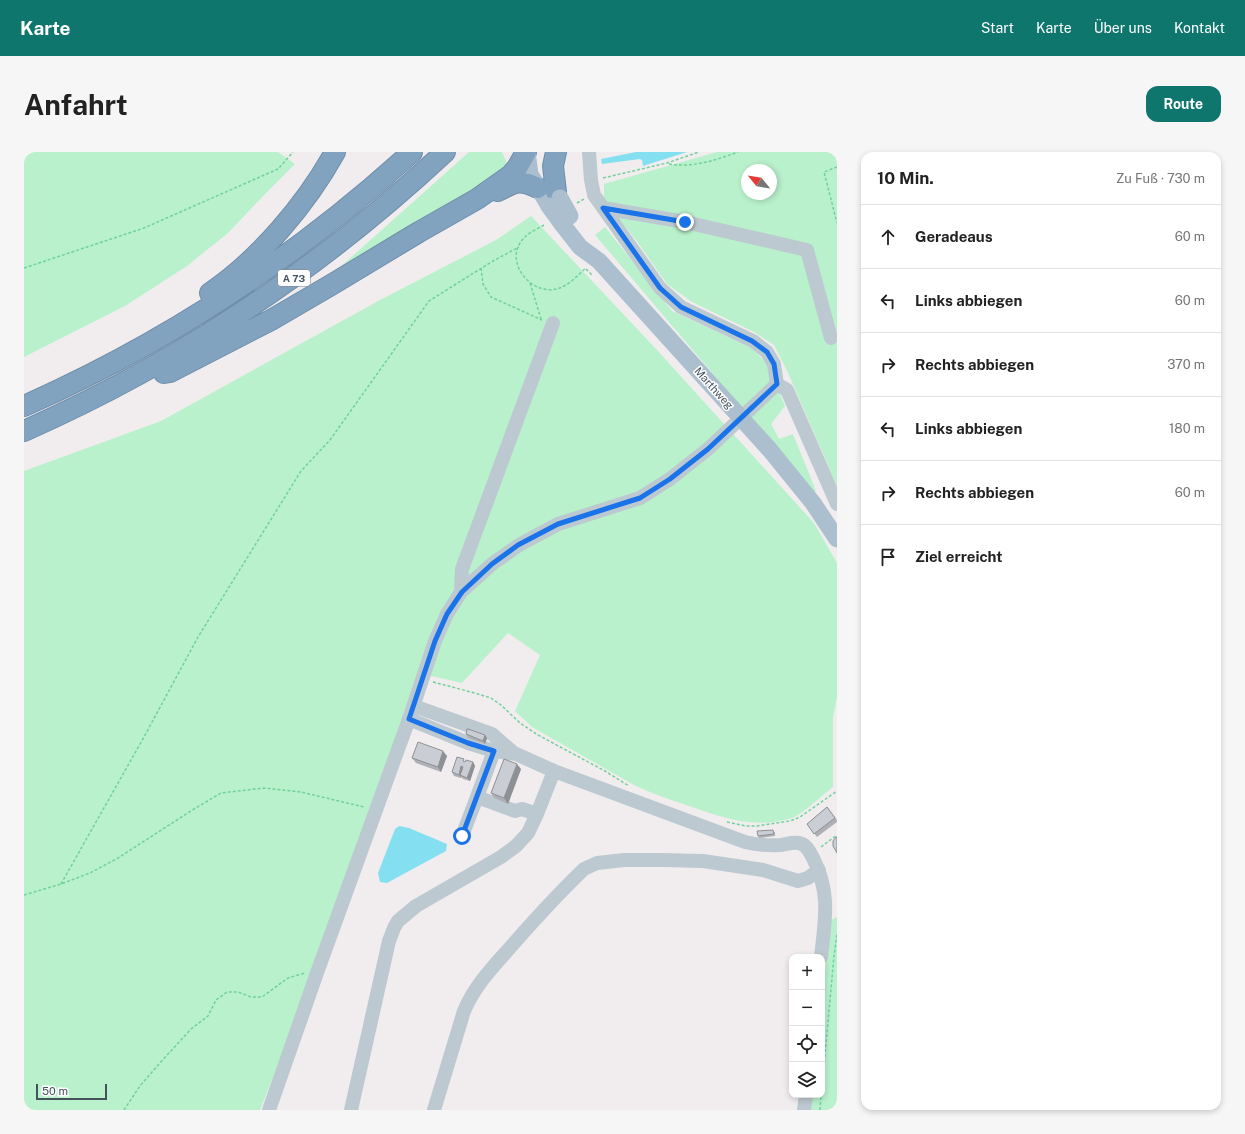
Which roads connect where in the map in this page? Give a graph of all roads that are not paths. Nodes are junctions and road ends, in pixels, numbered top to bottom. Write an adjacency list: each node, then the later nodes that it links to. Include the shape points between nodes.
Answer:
1 (335, 152): 12 (highway, A 73, via 296,209 257,254 215,290 176,315)
2 (412, 152): 12 (highway, A 73, via 338,216 288,254 182,325)
3 (445, 152): 13 (highway, A 73, via 334,248 208,335)
4 (527, 152): 7 (main road, Marthweg, via 541,166); 8 (highway, via 511,175)
5 (556, 152): 7 (highway)
6 (589, 152): 9 (street, via 594,195)
7 (550, 196): 8 (highway, via 527,183 516,183); 16 (main road, Marthweg, bridge, via 592,265)
8 (478, 199): 13 (highway, via 237,338 170,372)
9 (603, 208): 11 (street, via 685,222 807,250); 14 (street, via 660,288 681,307 752,341 767,352 774,364)
10 (547, 321): 20 (street, via 462,569)
11 (831, 338)
12 (150, 343): 15 (highway, A 73)
13 (127, 381): 17 (highway, A 73)
14 (777, 384): 16 (street); 18 (street, via 787,390)
15 (24, 406)
16 (741, 417): 19 (main road, Marthweg, via 806,494); 20 (street, via 692,463 658,487 640,498 558,524 518,545 492,564)
17 (24, 431)
18 (837, 504)
19 (837, 539)
20 (462, 592): 21 (street, via 447,614 435,641)
21 (411, 712): 22 (street, via 468,743); 23 (street, via 492,734); 31 (street)
22 (494, 751): 23 (street); 25 (street)
23 (516, 754): 24 (street)
24 (554, 771): 26 (street); 28 (street, via 744,842 759,846 801,843 808,848)
25 (477, 797): 26 (street, via 515,811 522,808); 27 (street)
26 (537, 814): 32 (street, via 528,833 516,846 416,906 398,921 389,941)
27 (462, 836)
28 (819, 870): 29 (street, via 826,909); 33 (street, via 798,881 763,870 703,861 624,860 597,863 584,869 477,986 464,1011)
29 (821, 954)
30 (806, 1098): 34 (street)
31 (269, 1110)
32 (351, 1110)
33 (434, 1110)
34 (804, 1110)

